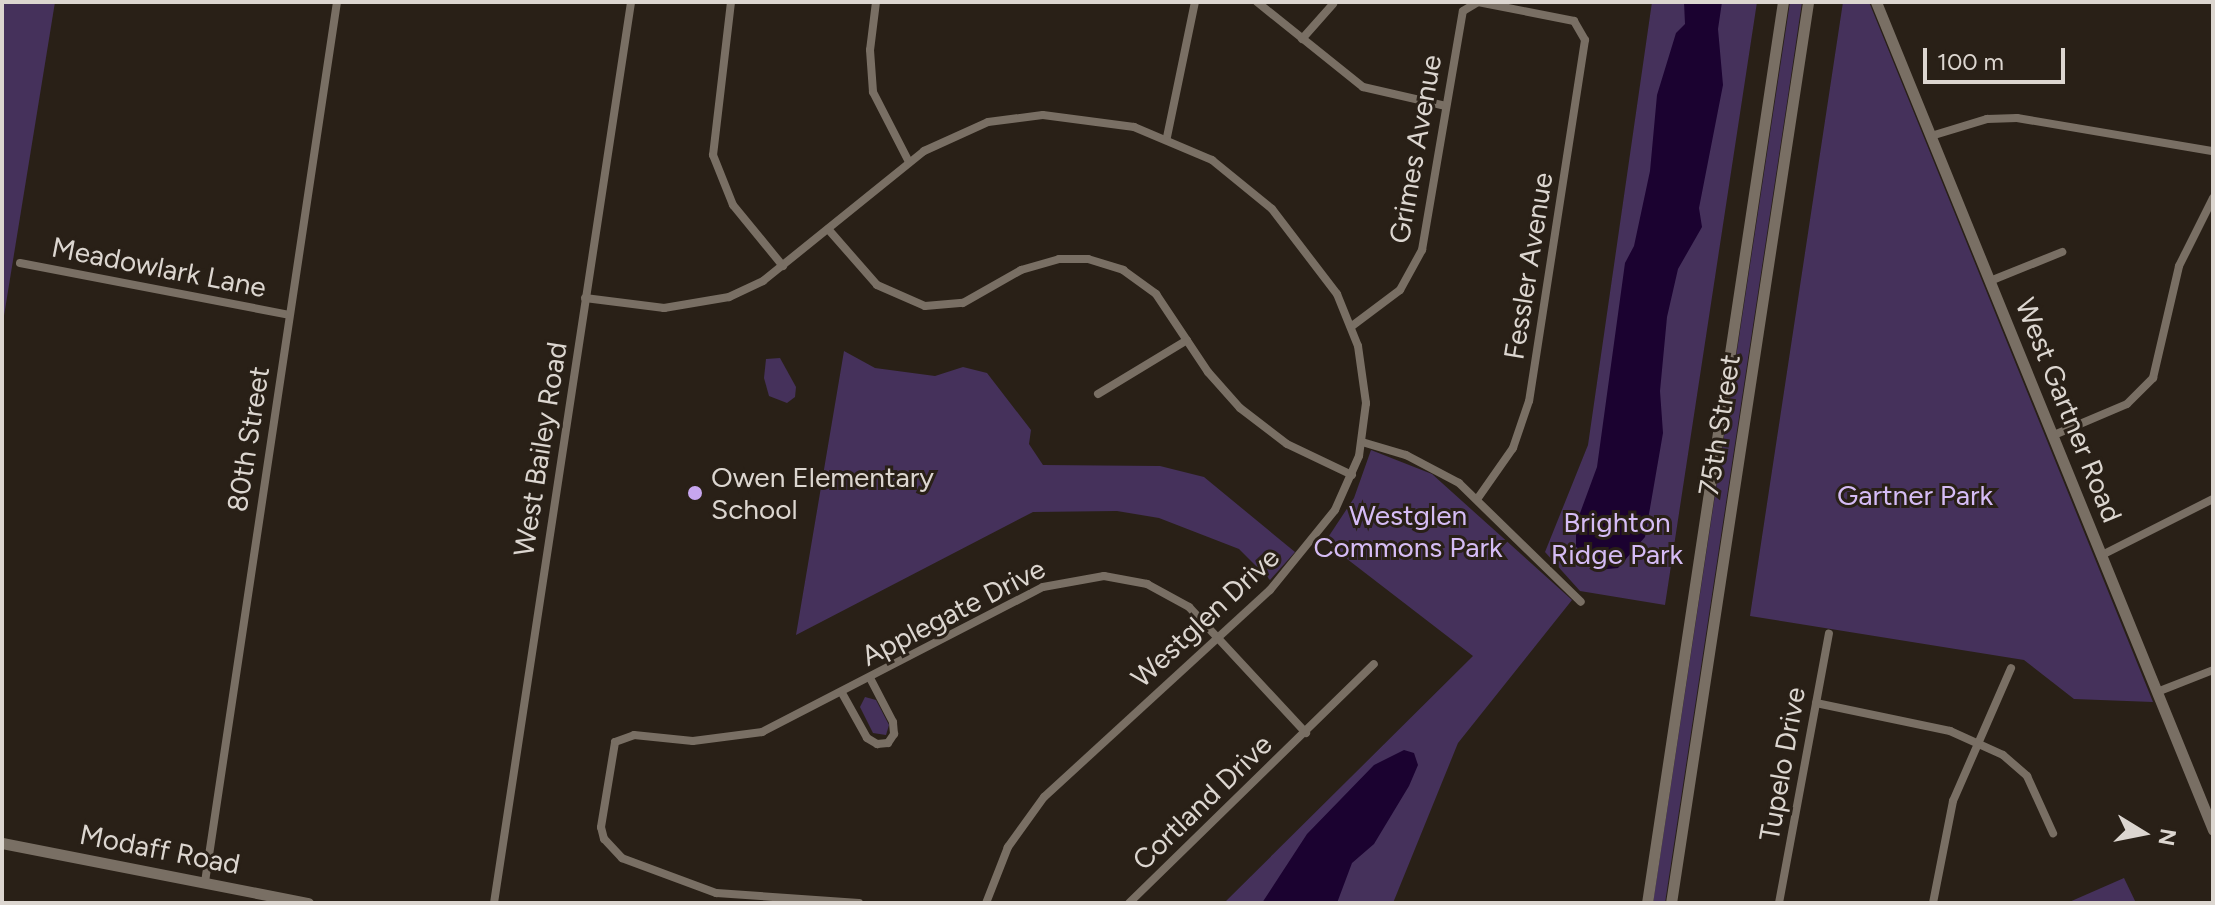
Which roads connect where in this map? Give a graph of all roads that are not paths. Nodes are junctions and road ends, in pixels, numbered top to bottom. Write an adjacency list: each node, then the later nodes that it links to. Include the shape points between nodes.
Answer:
1 (337, 2): 25 (street, 80th Street)
2 (631, 2): 24 (street, West Bailey Road)
3 (731, 2): 22 (street, via 713,155 733,205)
4 (876, 2): 17 (street, via 870,50 873,92)
5 (1195, 2): 15 (street)
6 (1257, 2): 12 (street)
7 (1783, 2): 56 (main road, 75th Street)
8 (1808, 2): 57 (main road, 75th Street)
9 (1333, 4): 12 (street)
10 (1880, 4): 14 (main road, West Gartner Road)
11 (1582, 28): 13 (street, Grimes Avenue, via 1568,19 1471,4 1460,19); 32 (street, Fessler Avenue, via 1585,40 1529,401 1513,448)
12 (1302, 39): 13 (street, via 1363,87)
13 (1446, 106): 26 (street, Grimes Avenue, via 1417,261 1400,290)
14 (1931, 136): 16 (street, via 1987,119 2017,118); 23 (main road, West Gartner Road)
15 (1167, 137): 17 (street, Westglen Drive, via 1091,119 1028,116 966,130); 26 (street, Westglen Drive, via 1229,171 1272,209 1326,278)
16 (2213, 151)
17 (909, 162): 19 (street, Westglen Drive)
18 (2213, 198): 29 (street, via 2179,266 2153,378 2127,404)
19 (828, 229): 22 (street, Westglen Drive); 27 (street, via 877,285 925,306 963,303 1037,263 1073,258 1103,263 1146,285)
20 (2062, 252): 23 (street)
21 (20, 263): 25 (street, Meadowlark Lane)
22 (783, 266): 24 (street, Westglen Drive, via 751,287 694,306 654,308)
23 (1990, 281): 29 (main road, West Gartner Road)
24 (585, 298): 52 (street, West Bailey Road)
25 (289, 315): 50 (street, 80th Street)
26 (1352, 326): 30 (street, Westglen Drive, via 1364,378)
27 (1187, 340): 28 (street); 31 (street, via 1224,391 1261,426)
28 (1098, 394)
29 (2054, 435): 34 (main road, West Gartner Road)
30 (1362, 442): 31 (street, Westglen Drive); 32 (street, via 1424,463)
31 (1352, 475): 37 (street, Westglen Drive, via 1335,510 1303,554)
32 (1478, 498): 35 (street)
33 (2213, 499): 34 (street)
34 (2102, 555): 42 (main road, West Gartner Road)
35 (1581, 602)
36 (1829, 634): 44 (street, Tupelo Drive)
37 (1220, 637): 41 (street, Applegate Drive, via 1189,607 1159,589 1116,577 1079,578 1018,599); 45 (street, Applegate Drive); 54 (street, Westglen Drive, via 1044,797 1008,847)
38 (1374, 664): 45 (street, Cortland Drive)
39 (2011, 668): 46 (street)
40 (2213, 670): 42 (street)
41 (870, 678): 43 (street, Applegate Drive); 43 (street, via 893,722 888,743 867,738)
42 (2157, 692): 47 (main road, West Gartner Road)
43 (842, 693): 53 (street, Applegate Drive, via 750,735 693,741 619,738 612,747 601,821 607,844 622,858 691,887 743,896)
44 (1816, 703): 46 (street, via 1912,721); 58 (street, Tupelo Drive)
45 (1306, 733): 55 (street, Cortland Drive)
46 (1978, 742): 48 (street, via 2023,770); 59 (street, via 1946,824)
47 (2213, 830)
48 (2053, 833)
49 (2, 843): 50 (main road, Modaff Road)
50 (205, 882): 51 (main road, Modaff Road)
51 (308, 903)
52 (494, 903)
53 (859, 903)
54 (986, 903)
55 (1129, 903)
56 (1647, 903)
57 (1671, 903)
58 (1779, 903)
59 (1933, 903)

